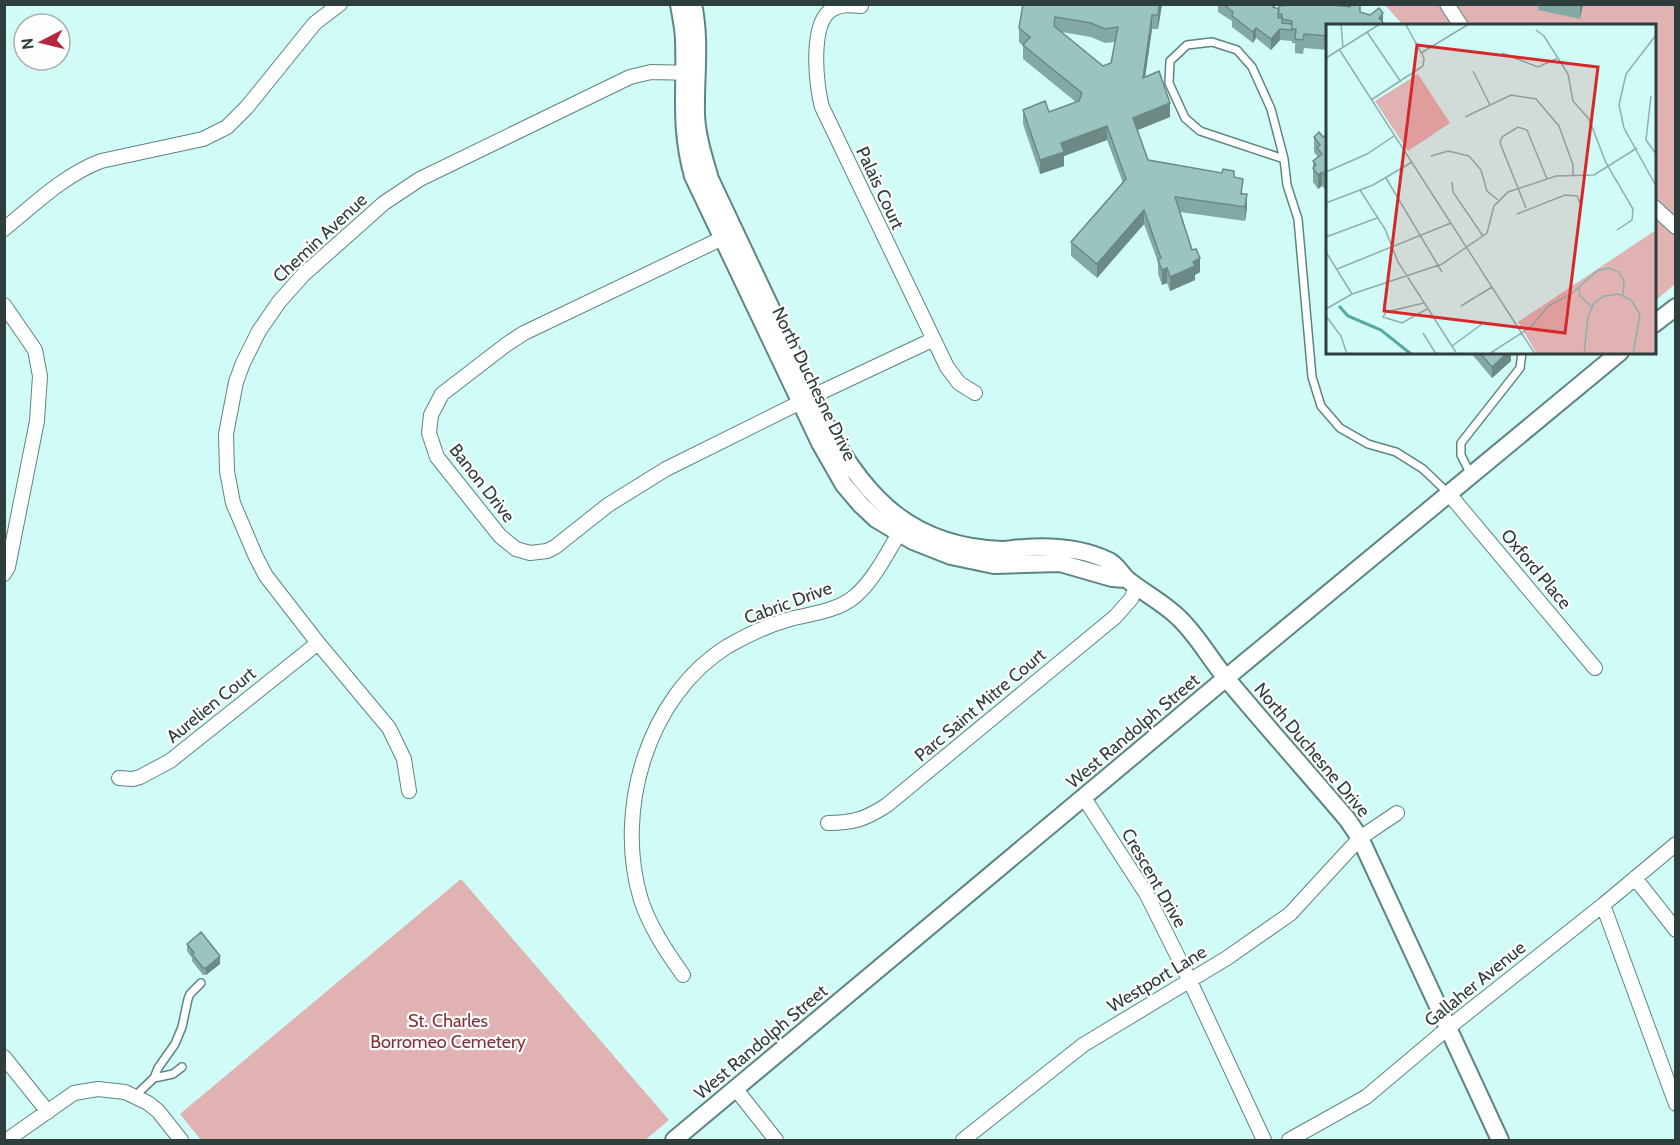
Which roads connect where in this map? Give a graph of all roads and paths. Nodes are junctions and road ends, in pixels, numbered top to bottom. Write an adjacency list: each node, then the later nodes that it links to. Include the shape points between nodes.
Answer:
1 (340, 4): 11 (street, via 315,22 227,127 204,139 90,166 66,179)
2 (679, 4): 7 (street, North Duchesne Drive)
3 (693, 4): 7 (street, North Duchesne Drive, via 697,29)
4 (1446, 4): 6 (street)
5 (861, 6): 16 (street, Palais Court, via 832,9 825,16 816,56 818,91 822,107)
6 (1460, 24)
7 (690, 73): 12 (street, North Duchesne Drive, via 699,139); 26 (street, Chemin Avenue, via 651,72 630,77 420,179 396,194 303,275 259,331 236,382 229,416 229,486 239,520 266,576)
8 (1284, 159): 8 (lane, via 1271,109 1252,67 1237,50 1212,42 1187,45 1170,61 1169,84 1185,118 1200,131); 22 (lane, via 1298,219 1312,377 1321,406 1340,428 1368,444 1396,452 1423,469)
9 (1656, 209): 10 (street)
10 (1672, 222)
11 (4, 229)
12 (728, 235): 20 (street, North Duchesne Drive, via 785,335); 20 (street, Banon Drive, via 507,344 442,394 429,425 434,450 500,536 516,549 538,553 555,548 608,505 650,478)
13 (4, 305): 24 (street, via 36,350 40,376 37,421)
14 (1676, 307): 15 (street)
15 (1656, 322)
16 (932, 340): 19 (street, Palais Court, via 959,383); 20 (street, Banon Drive)
17 (1618, 354): 21 (street, West Randolph Street)
18 (1522, 356): 21 (lane, via 1520,368 1461,443 1461,455)
19 (975, 393)
20 (806, 400): 23 (street, North Duchesne Drive, via 860,480)
21 (1471, 476): 22 (street, West Randolph Street)
22 (1449, 494): 27 (street, Oxford Place); 28 (street, West Randolph Street)
23 (902, 527): 25 (street, North Duchesne Drive, via 963,546 1080,552 1108,561); 39 (street, Cabric Drive, via 855,596 837,607 774,624 715,656 678,691 653,734 642,766 633,817 634,870 646,914)
24 (4, 574)
25 (1132, 583): 28 (street, North Duchesne Drive, via 1180,618); 33 (street, Parc Saint Mitre Court, via 1131,599 1115,617 887,805 854,822)
26 (318, 643): 29 (street, Aurelien Court, via 170,761 140,777); 30 (street, Chemin Avenue, via 395,738 404,759)
27 (1595, 668)
28 (1226, 678): 31 (street, West Randolph Street); 34 (street, North Duchesne Drive)
29 (119, 778)
30 (409, 791)
31 (1084, 798): 40 (street, Crescent Drive, via 1147,895); 46 (street, West Randolph Street)
32 (1397, 813): 34 (street, Westport Lane)
33 (828, 823)
34 (1359, 838): 40 (street, Westport Lane, via 1290,914); 42 (street, North Duchesne Drive)
35 (1676, 844): 36 (street, Gallaher Avenue)
36 (1635, 878): 37 (street, Gallaher Avenue); 38 (street)
37 (1603, 906): 42 (street, Gallaher Avenue); 48 (street)
38 (1676, 930)
39 (683, 975)
40 (1189, 979): 54 (street, Westport Lane, via 1083,1045); 55 (street, Crescent Drive)
41 (201, 983): 45 (lane, via 190,994 179,1036)
42 (1448, 1028): 56 (street, Gallaher Avenue, via 1366,1097); 57 (street, North Duchesne Drive)
43 (4, 1057): 49 (street)
44 (182, 1067): 45 (lane, via 173,1074)
45 (154, 1078): 47 (lane)
46 (735, 1088): 52 (street, West Randolph Street); 53 (street)
47 (135, 1096): 49 (street, via 98,1089 75,1093); 51 (street, via 158,1111)
48 (1676, 1104)
49 (48, 1112): 50 (street)
50 (7, 1140)
51 (181, 1140)
52 (674, 1140)
53 (776, 1140)
54 (963, 1140)
55 (1264, 1140)
56 (1289, 1140)
57 (1500, 1140)

